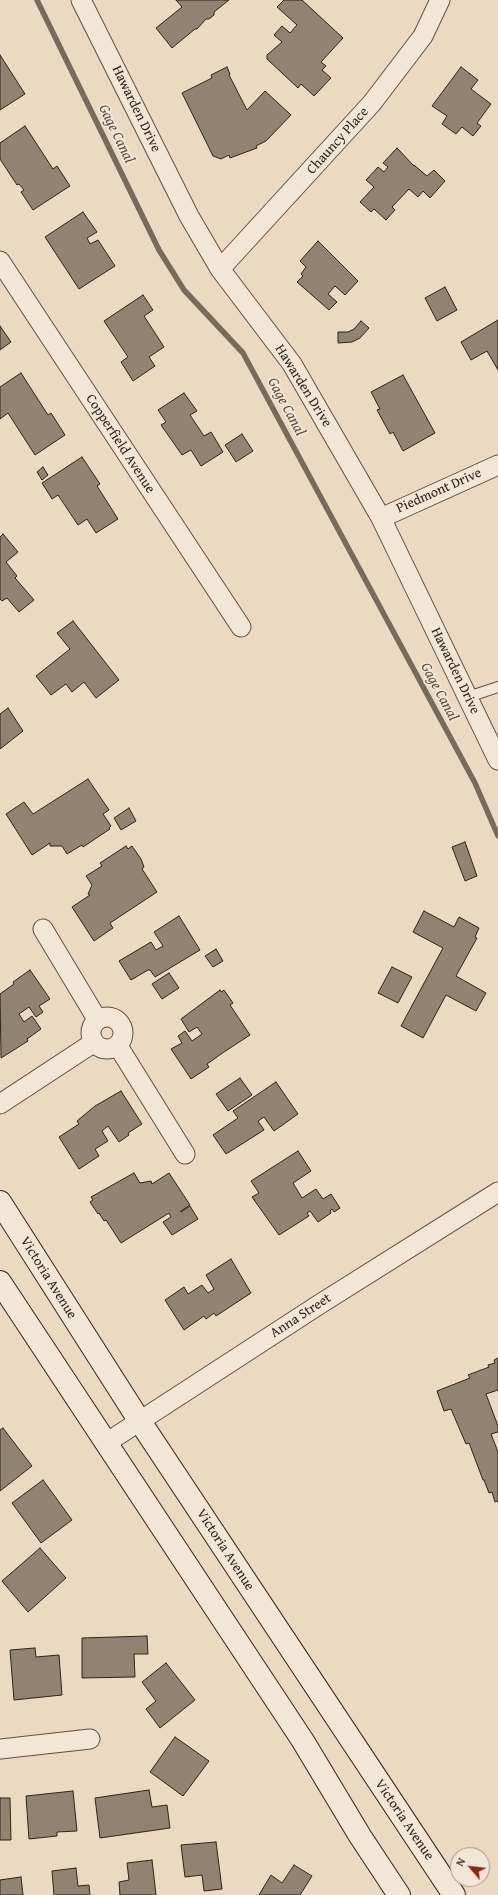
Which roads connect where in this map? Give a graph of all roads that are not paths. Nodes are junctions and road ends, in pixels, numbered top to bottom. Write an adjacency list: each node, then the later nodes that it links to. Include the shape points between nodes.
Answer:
1 (81, 0): 4 (street, Hawarden Drive, via 189,216)
2 (440, 0): 4 (street, Chauncy Place, via 423,36 372,103)
3 (0, 261): 7 (street, Copperfield Avenue)
4 (220, 269): 6 (street, Hawarden Drive, via 292,364)
5 (498, 465): 6 (street, Piedmont Drive)
6 (381, 518): 9 (street, Hawarden Drive)
7 (241, 627)
8 (498, 687): 9 (lane)
9 (468, 697): 10 (street, Hawarden Drive)
10 (498, 760)
11 (43, 929): 12 (street)
12 (97, 1019): 13 (street, via 90,1030); 14 (street, via 110,1015 121,1022 124,1035)
13 (93, 1043): 14 (street, via 105,1050); 15 (street)
14 (118, 1046): 16 (street)
15 (0, 1104)
16 (185, 1154)
17 (498, 1192): 20 (street, Anna Street)
18 (0, 1202): 20 (main road, Victoria Avenue)
19 (0, 1282): 21 (main road)
20 (139, 1420): 21 (street, Anna Street); 25 (main road, Victoria Avenue)
21 (106, 1443): 24 (main road, via 303,1741)
22 (90, 1739): 23 (street)
23 (0, 1749)
24 (399, 1895)
25 (454, 1895)

